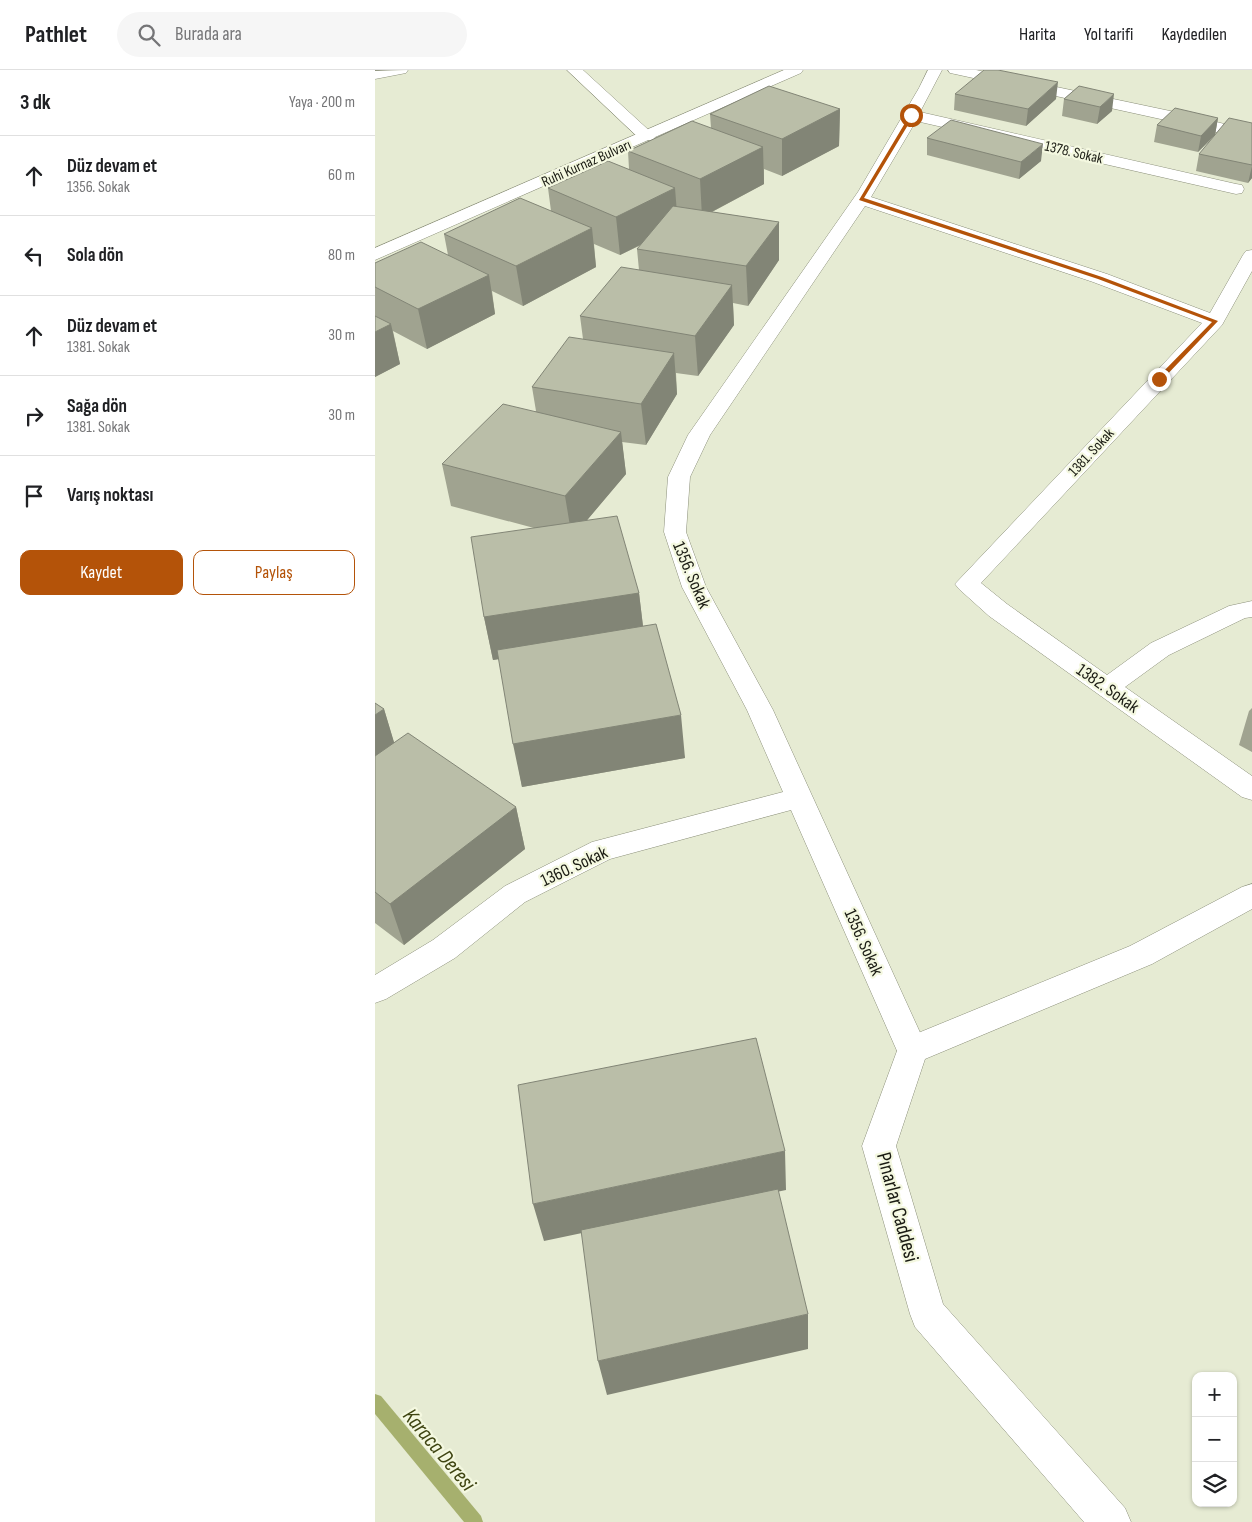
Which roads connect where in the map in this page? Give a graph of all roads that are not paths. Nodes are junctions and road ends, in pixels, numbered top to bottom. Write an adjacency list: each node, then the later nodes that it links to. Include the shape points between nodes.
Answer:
1 (401, 70): 6 (street)
2 (574, 70): 9 (street)
3 (796, 70): 9 (street, Ruhi Kurnaz Bulvarı)
4 (935, 70): 7 (street, 1356. Sokak)
5 (955, 70): 8 (street)
6 (375, 75)
7 (911, 115): 10 (street, 1378. Sokak); 11 (street, 1356. Sokak)
8 (1252, 136)
9 (647, 137): 12 (street, Ruhi Kurnaz Bulvarı)
10 (1236, 189)
11 (861, 199): 14 (street, via 1100,278); 19 (street, 1356. Sokak, via 699,435 679,477 675,532 694,587 760,710)
12 (375, 255)
13 (1252, 255): 14 (street, 1381. Sokak)
14 (1215, 321): 15 (street, 1381. Sokak)
15 (967, 584): 17 (street, 1382. Sokak)
16 (1252, 610): 17 (street, via 1238,612 1160,649)
17 (1107, 688): 18 (street, 1382. Sokak)
18 (1252, 790)
19 (799, 798): 21 (street, 1360. Sokak, via 602,850 515,894 444,948); 22 (street, 1356. Sokak)
20 (1252, 895): 22 (street, via 1141,955)
21 (375, 990)
22 (912, 1050): 23 (street, Pınarlar Caddesi, via 879,1146 928,1314)
23 (1111, 1522)

